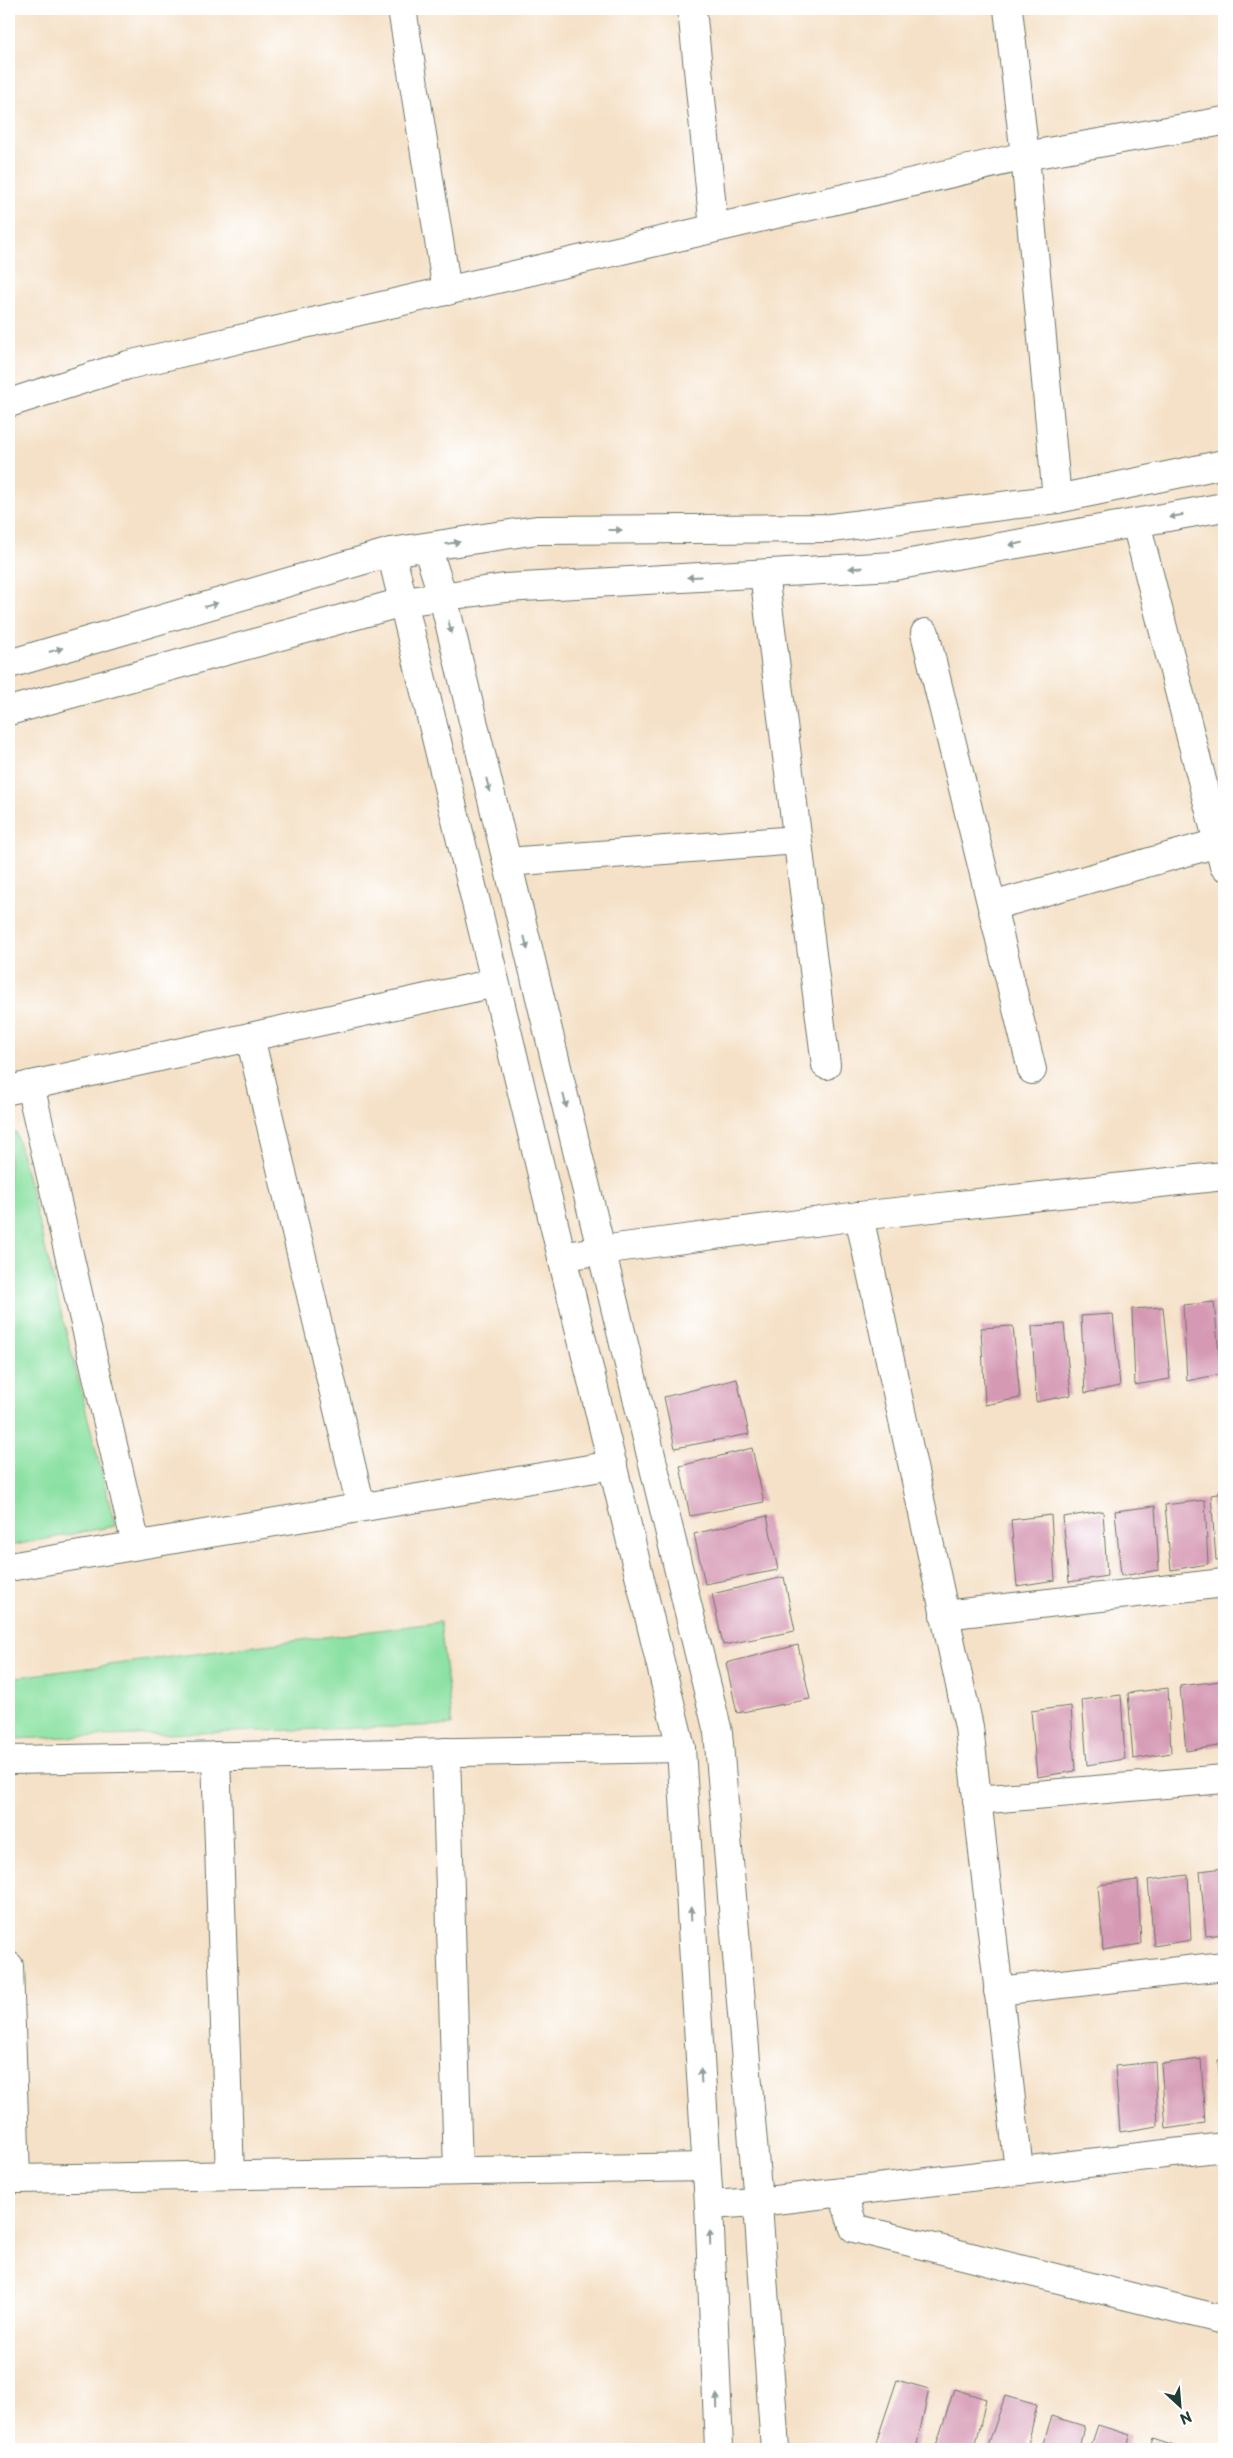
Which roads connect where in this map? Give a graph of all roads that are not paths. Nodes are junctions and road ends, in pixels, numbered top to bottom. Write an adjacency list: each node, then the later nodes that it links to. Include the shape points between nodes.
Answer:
1 (402, 9): 7 (street)
2 (692, 9): 6 (street)
3 (1008, 9): 5 (street)
4 (1224, 121): 5 (street)
5 (1025, 156): 6 (street); 10 (street)
6 (714, 228): 7 (street)
7 (446, 291): 8 (street, via 128,365)
8 (9, 403)
9 (1224, 464): 10 (street)
10 (1057, 499): 13 (street, one-way to 10, via 538,530 831,528)
11 (1224, 507): 12 (street, one-way to 12)
12 (1136, 523): 15 (street, one-way to 15, via 894,566); 22 (street)
13 (427, 547): 14 (street); 16 (street)
14 (391, 552): 17 (street); 19 (street, one-way to 14)
15 (764, 574): 16 (street, one-way to 16, via 505,588); 21 (street)
16 (443, 597): 17 (street); 23 (street, one-way to 23)
17 (403, 602): 20 (street); 25 (street)
18 (925, 634): 24 (street)
19 (9, 664)
20 (9, 711)
21 (797, 840): 23 (street); 27 (street)
22 (1221, 854): 24 (street)
23 (507, 862): 32 (street, one-way to 32)
24 (992, 906): 28 (street)
25 (495, 983): 26 (street); 33 (street)
26 (250, 1037): 29 (street); 35 (street)
27 (826, 1065)
28 (1032, 1070)
29 (20, 1088): 36 (street)
30 (1224, 1176): 31 (street)
31 (859, 1216): 32 (street); 39 (street)
32 (601, 1250): 33 (street); 55 (street, via 718,1732)
33 (562, 1257): 34 (street)
34 (613, 1465): 35 (street); 40 (street)
35 (361, 1507): 36 (street)
36 (136, 1545): 37 (street)
37 (9, 1566)
38 (1224, 1583): 39 (street)
39 (944, 1615): 45 (street, via 969,1727)
40 (681, 1748): 41 (street); 50 (street, one-way to 40)
41 (446, 1752): 42 (street); 52 (street)
42 (216, 1756): 43 (street); 53 (street)
43 (9, 1760)
44 (1224, 1779): 45 (street)
45 (977, 1800): 48 (street)
46 (9, 1966): 53 (street, via 16,2179)
47 (1224, 1966): 48 (street)
48 (998, 1991): 51 (street)
49 (1224, 2147): 51 (street)
50 (706, 2167): 52 (street); 56 (street)
51 (1019, 2171): 54 (street)
52 (458, 2172): 53 (street)
53 (230, 2175)
54 (842, 2192): 55 (street); 57 (street, via 854,2228)
55 (758, 2202): 56 (street); 59 (street)
56 (709, 2205): 58 (street, one-way to 56)
57 (1224, 2320)
58 (719, 2449)
59 (775, 2449)

